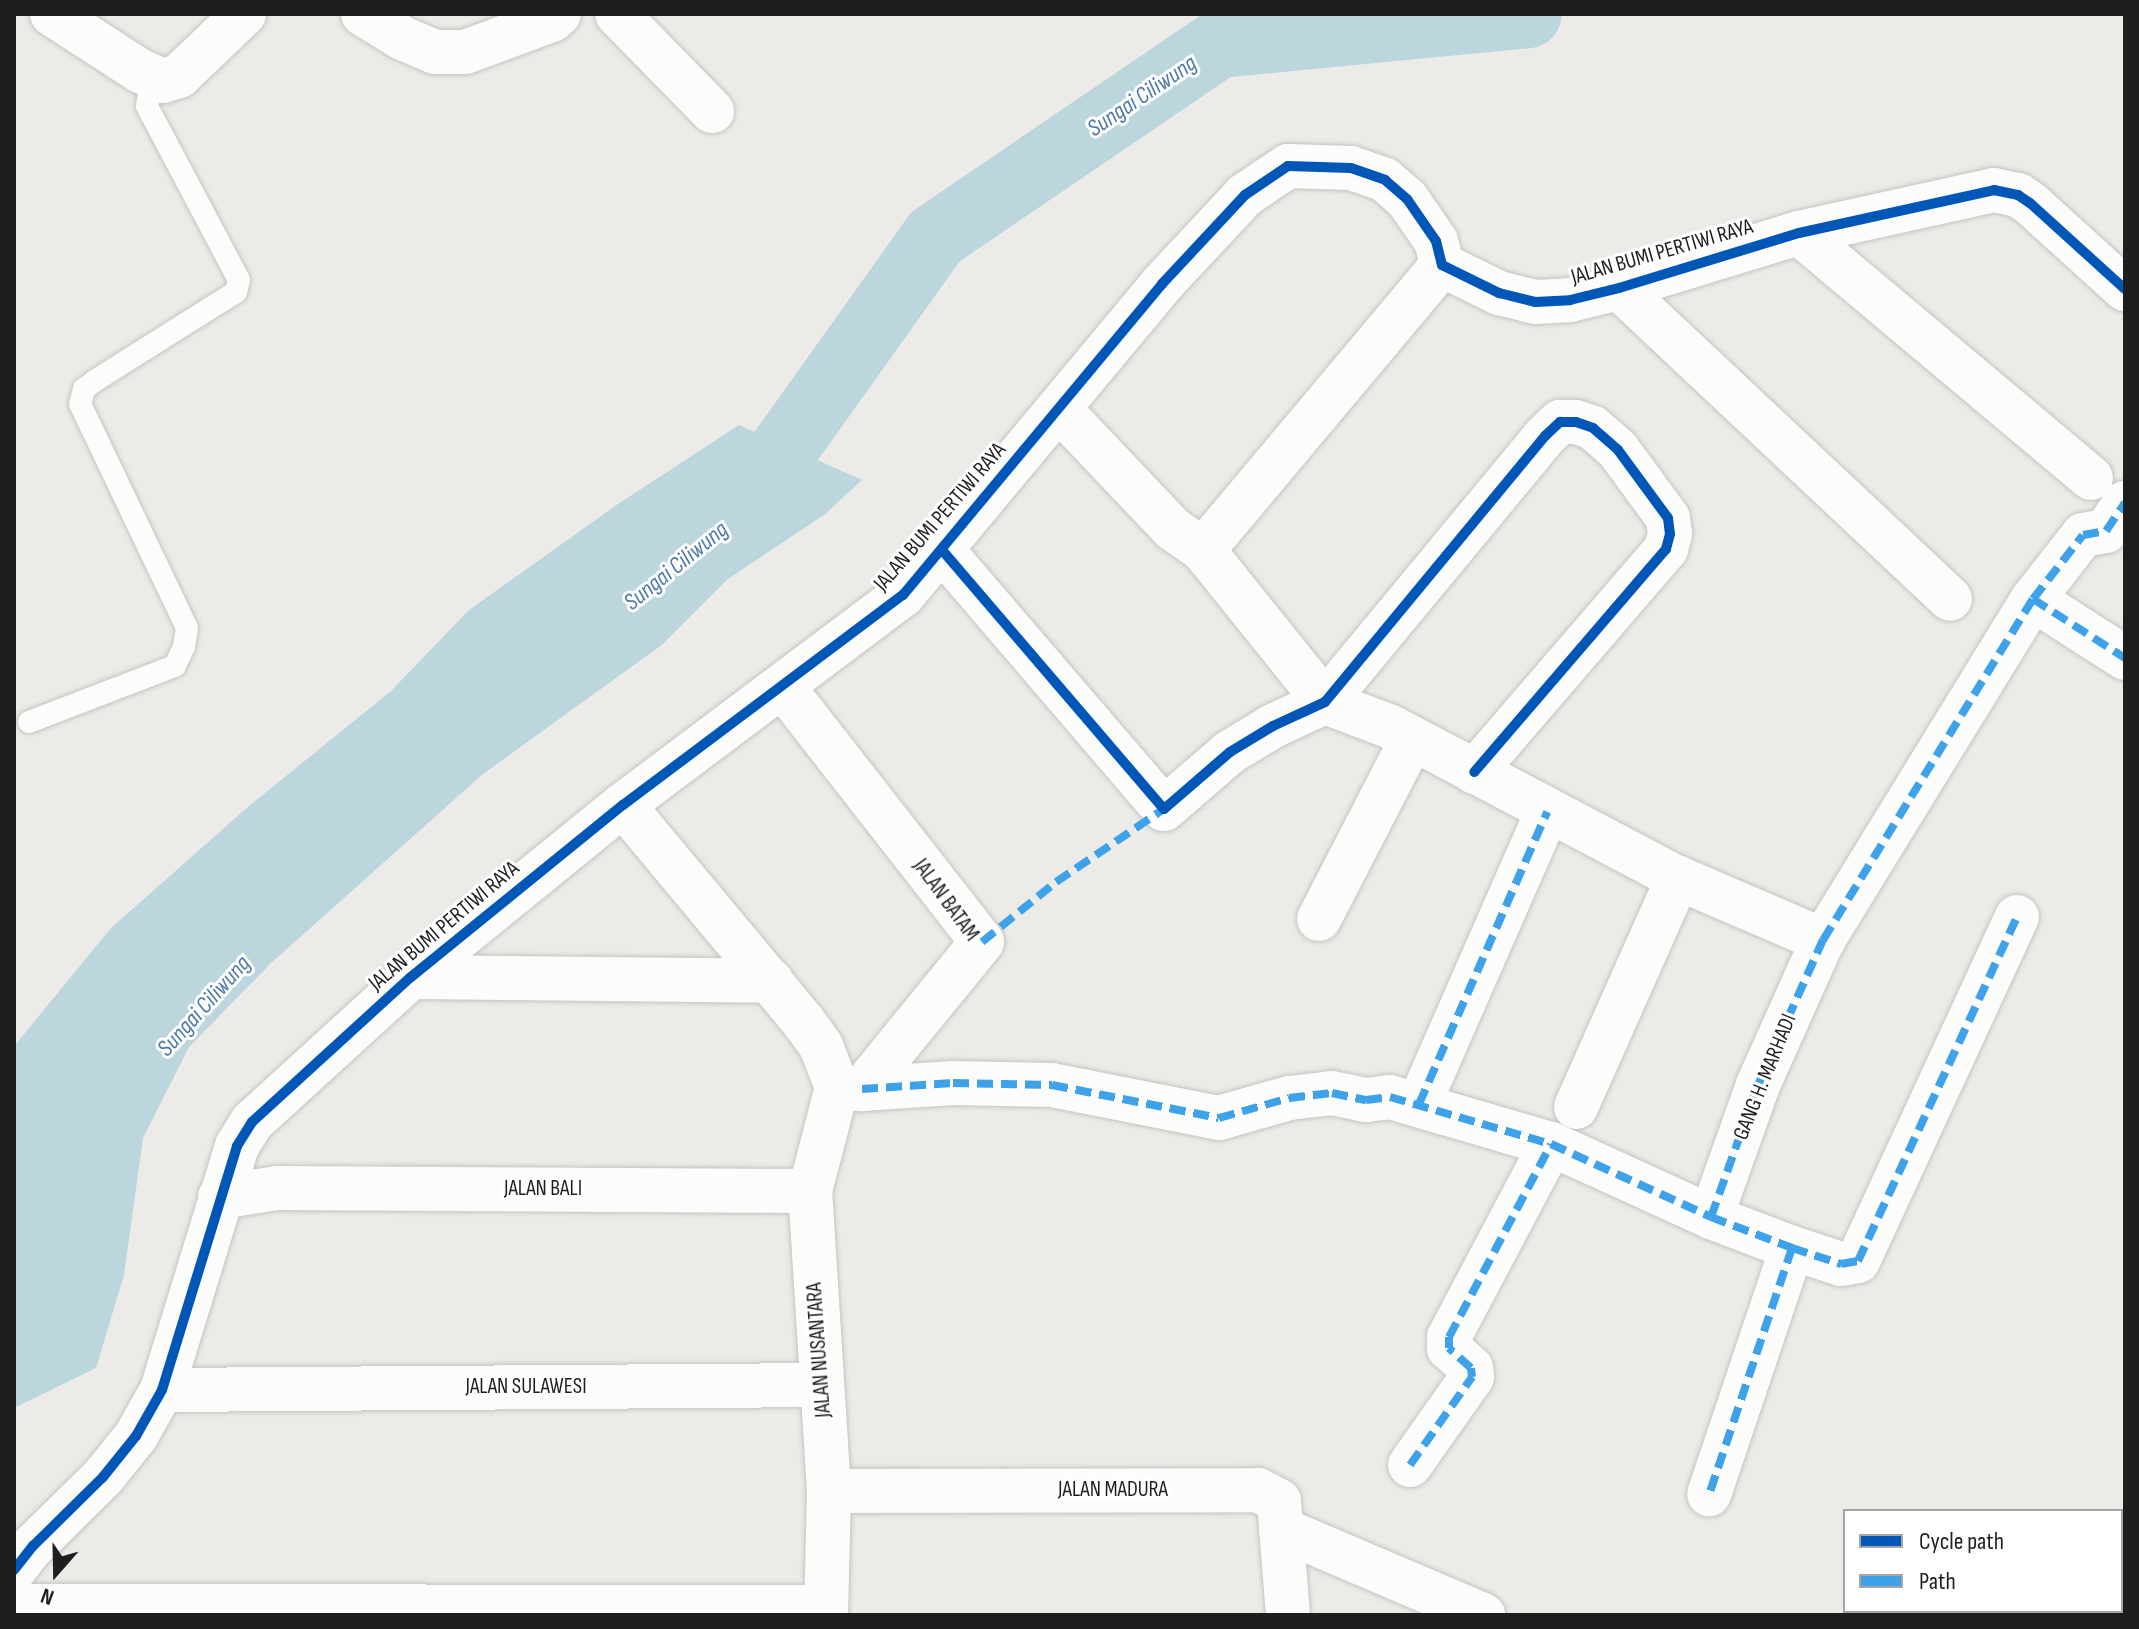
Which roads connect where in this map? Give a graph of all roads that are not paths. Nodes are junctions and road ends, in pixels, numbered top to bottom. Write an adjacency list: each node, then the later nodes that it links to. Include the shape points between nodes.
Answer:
1 (52, 14): 6 (street)
2 (244, 14): 6 (street, via 179,76 163,81)
3 (363, 14): 4 (street, via 435,52 465,52)
4 (559, 14)
5 (617, 14): 7 (street)
6 (152, 76): 22 (lane, via 147,106 239,280 236,292 84,389 80,404 187,628 184,647 175,666)
7 (712, 111)
8 (1799, 233): 10 (street, JALAN BUMI PERTIWI RAYA); 11 (street, JALAN BUMI PERTIWI RAYA, via 1994,190 2030,203); 13 (street)
9 (1442, 265): 10 (street, JALAN BUMI PERTIWI RAYA, via 1499,293 1535,302); 12 (street, JALAN BUMI PERTIWI RAYA, via 1436,241 1407,199 1385,180 1351,168 1288,166 1245,195 1162,284); 16 (street)
10 (1619, 288): 17 (street)
11 (2125, 289)
12 (1059, 409): 15 (street, JALAN BUMI PERTIWI RAYA); 16 (street, via 1173,529)
13 (2091, 478)
14 (2125, 503): 18 (street, GANG H. MARHADI, via 2106,531 2083,535)
15 (942, 550): 20 (street, JALAN BUMI PERTIWI RAYA, via 903,595); 21 (street, via 1164,809 1230,752)
16 (1203, 550): 21 (street)
17 (1950, 599)
18 (2033, 599): 19 (street); 30 (street, GANG H. MARHADI)
19 (2125, 658)
20 (783, 687): 25 (street, JALAN BUMI PERTIWI RAYA); 33 (street, JALAN BATAM, via 982,942)
21 (1325, 702): 23 (street); 24 (street, via 1545,436 1560,422 1593,428 1618,450 1668,518 1666,549)
22 (29, 722)
23 (1412, 739): 24 (street); 29 (street)
24 (1474, 772): 26 (street)
25 (623, 805): 31 (street, JALAN BUMI PERTIWI RAYA); 32 (street)
26 (1547, 812): 27 (street); 34 (street)
27 (1678, 878): 30 (street); 35 (street)
28 (2017, 917): 40 (street, via 1858,1261 1841,1264)
29 (1319, 919)
30 (1823, 940): 39 (street, GANG H. MARHADI, via 1758,1085)
31 (411, 977): 32 (street); 38 (street, JALAN BUMI PERTIWI RAYA, via 252,1122 237,1146)
32 (771, 981): 33 (street)
33 (850, 1088): 34 (street, via 1052,1085 1219,1118 1289,1098 1332,1093); 37 (street, JALAN NUSANTARA)
34 (1419, 1104): 36 (street)
35 (1576, 1107)
36 (1551, 1144): 39 (street); 43 (street, via 1449,1337 1449,1348 1471,1368 1472,1377)
37 (810, 1191): 38 (street, JALAN BALI, via 277,1188); 41 (street, JALAN NUSANTARA)
38 (220, 1197): 42 (street, JALAN BUMI PERTIWI RAYA)
39 (1711, 1217): 40 (street)
40 (1792, 1248): 45 (street)
41 (821, 1385): 42 (street, JALAN SULAWESI); 44 (street, JALAN NUSANTARA)
42 (162, 1390): 47 (street, JALAN BUMI PERTIWI RAYA, via 128,1447)
43 (1410, 1465)
44 (829, 1491): 46 (street, JALAN MADURA, via 1258,1490 1279,1501); 49 (street, JALAN NUSANTARA)
45 (1709, 1494)
46 (1281, 1529): 50 (street, JALAN MADURA); 51 (street)
47 (14, 1570)
48 (14, 1606): 49 (street)
49 (826, 1611)
50 (1288, 1615)
51 (1483, 1615)

